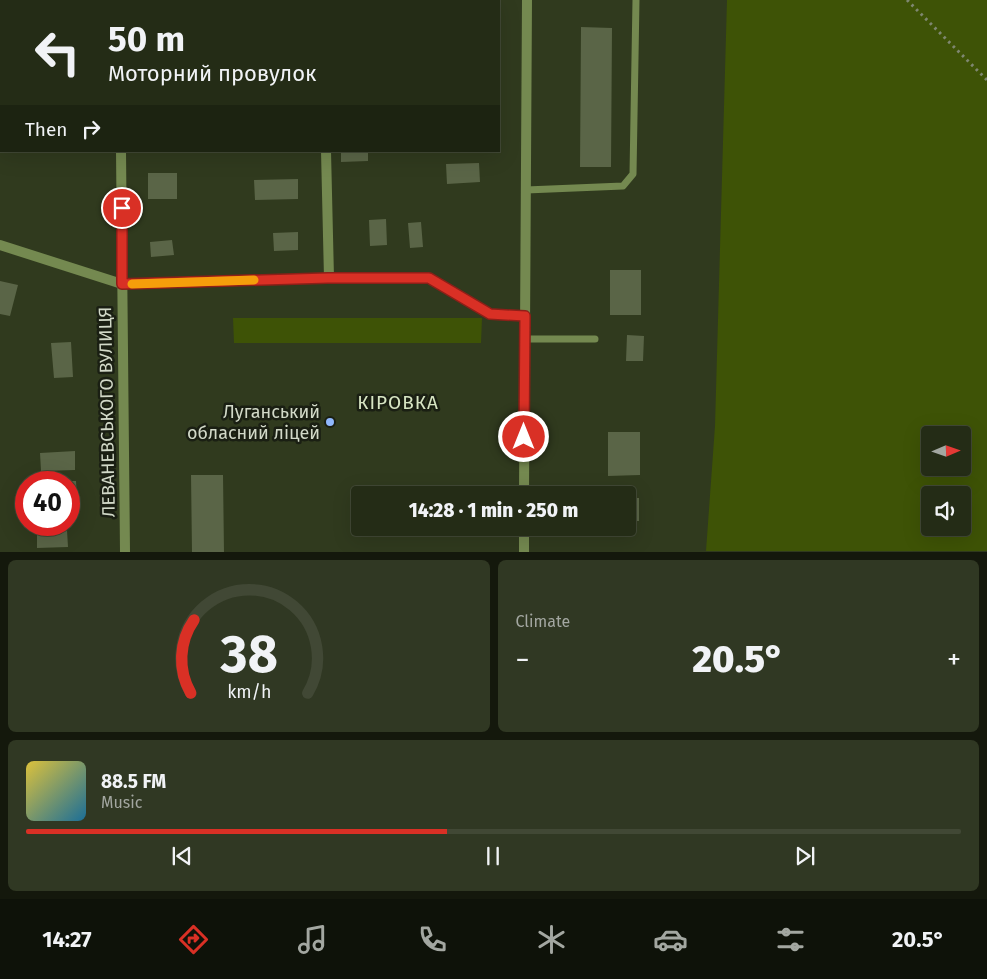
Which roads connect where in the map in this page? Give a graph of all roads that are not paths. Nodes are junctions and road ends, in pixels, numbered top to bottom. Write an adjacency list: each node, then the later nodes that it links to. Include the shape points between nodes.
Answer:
1 (527, 0): 5 (street)
2 (636, 0): 5 (lane, via 633,174 623,186)
3 (121, 152): 8 (street, ЛЕВАНЕВСЬКОГО ВУЛИЦЯ)
4 (326, 152): 7 (street)
5 (526, 190): 9 (street)
6 (0, 245): 8 (street)
7 (328, 278): 8 (street); 9 (street, via 429,278 490,314)
8 (122, 284): 14 (street, ЛЕВАНЕВСЬКОГО ВУЛИЦЯ)
9 (525, 316): 10 (street)
10 (525, 339): 11 (lane); 12 (street)
11 (595, 339)
12 (524, 486)
13 (524, 536): 15 (street)
14 (125, 552)
15 (524, 552)

